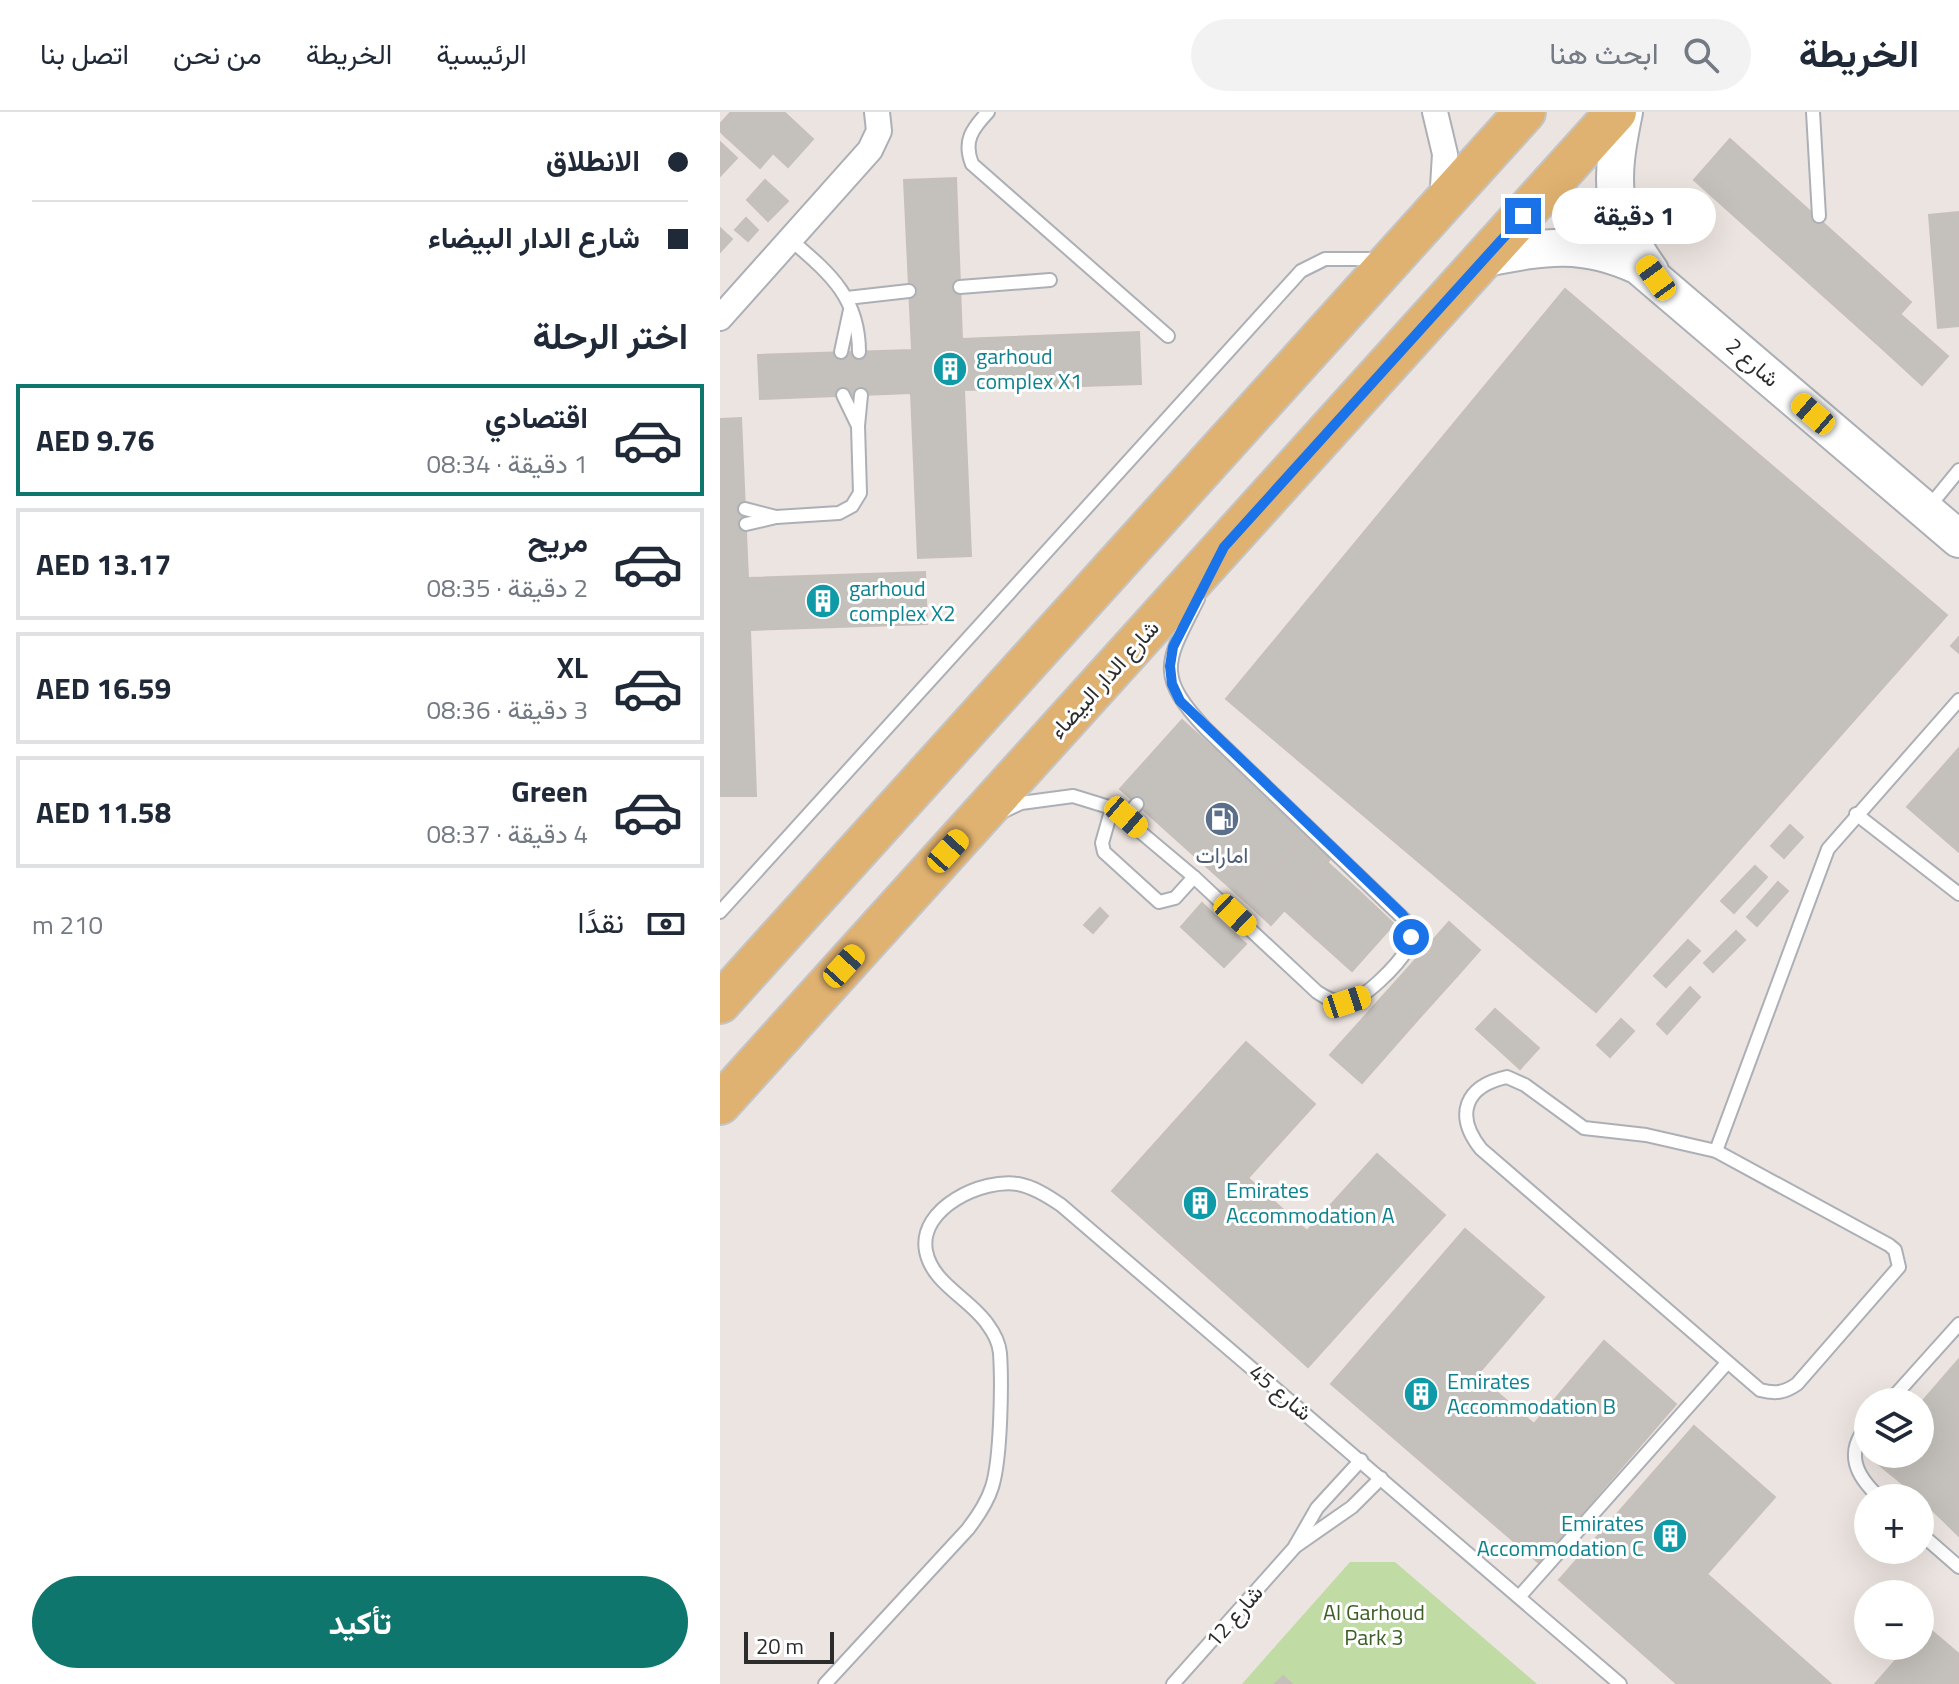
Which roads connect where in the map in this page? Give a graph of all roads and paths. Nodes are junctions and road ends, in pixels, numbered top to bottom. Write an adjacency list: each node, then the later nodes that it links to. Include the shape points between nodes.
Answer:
1 (877, 112): 10 (street, via 879,131 870,150)
2 (988, 112): 19 (lane, via 969,136 972,164)
3 (1435, 112): 8 (street, via 1445,154)
4 (1525, 112): 8 (main road)
5 (1616, 112): 11 (main road, شارع الدار البيضاء)
6 (1624, 112): 13 (street, شارع 2, via 1614,200 1631,246)
7 (1813, 112): 9 (lane)
8 (1442, 203): 12 (main road)
9 (1819, 216)
10 (791, 240): 17 (lane, via 840,284); 18 (street)
11 (1486, 258): 13 (street, شارع 2, via 1554,246 1584,247 1612,254); 30 (main road, شارع الدار البيضاء)
12 (1391, 260): 39 (lane, via 1325,259 1301,271); 40 (main road)
13 (1656, 278): 29 (street, شارع 2)
14 (1050, 280): 15 (lane)
15 (960, 287)
16 (909, 291): 17 (lane)
17 (848, 304): 20 (lane); 21 (lane)
18 (720, 318)
19 (1168, 336)
20 (841, 352)
21 (859, 352)
22 (843, 395): 24 (lane)
23 (861, 395): 24 (lane)
24 (858, 426): 27 (lane, via 860,493 852,506 839,513)
25 (1959, 470): 29 (lane)
26 (745, 509): 27 (lane)
27 (776, 517): 28 (lane)
28 (746, 524)
29 (1949, 527)
30 (1224, 547): 36 (main road, شارع الدار البيضاء); 37 (lane, via 1173,647 1172,684 1180,701 1202,733 1402,914 1411,937 1407,949 1362,997 1330,1000)
31 (1959, 700): 34 (lane)
32 (1137, 804): 35 (lane)
33 (1112, 808): 35 (lane); 36 (lane, via 1073,796 1047,798 1021,803); 37 (lane, via 1104,852 1159,902 1175,898)
34 (1856, 814): 38 (lane); 42 (lane, via 1818,869)
35 (1126, 817): 37 (lane)
36 (969, 828): 41 (main road, شارع الدار البيضاء)
37 (1194, 877)
38 (1959, 894)
39 (720, 912)
40 (720, 1003)
41 (720, 1104)
42 (1716, 1151): 44 (lane, via 1889,1245 1899,1258 1895,1275 1786,1391 1760,1390); 44 (lane, via 1584,1128 1507,1077 1488,1081 1472,1095 1466,1113 1469,1133 1481,1149)
43 (1959, 1324): 45 (lane)
44 (1727, 1363): 51 (lane)
45 (1902, 1388)
46 (1361, 1460): 47 (lane, شارع 45); 49 (lane, شارع 12, via 1317,1508); 52 (lane, شارع 45, via 1041,1192 1017,1184 971,1191 953,1201 927,1234 925,1249 930,1264 986,1321 1000,1351 993,1485 968,1529)
47 (1381, 1478): 49 (lane, شارع 12, via 1352,1507); 51 (lane, شارع 45)
48 (1934, 1545): 50 (lane)
49 (1294, 1548): 53 (lane, شارع 12)
50 (1959, 1567)
51 (1519, 1597): 54 (lane, شارع 45)
52 (825, 1684)
53 (1173, 1684)
54 (1620, 1684)

